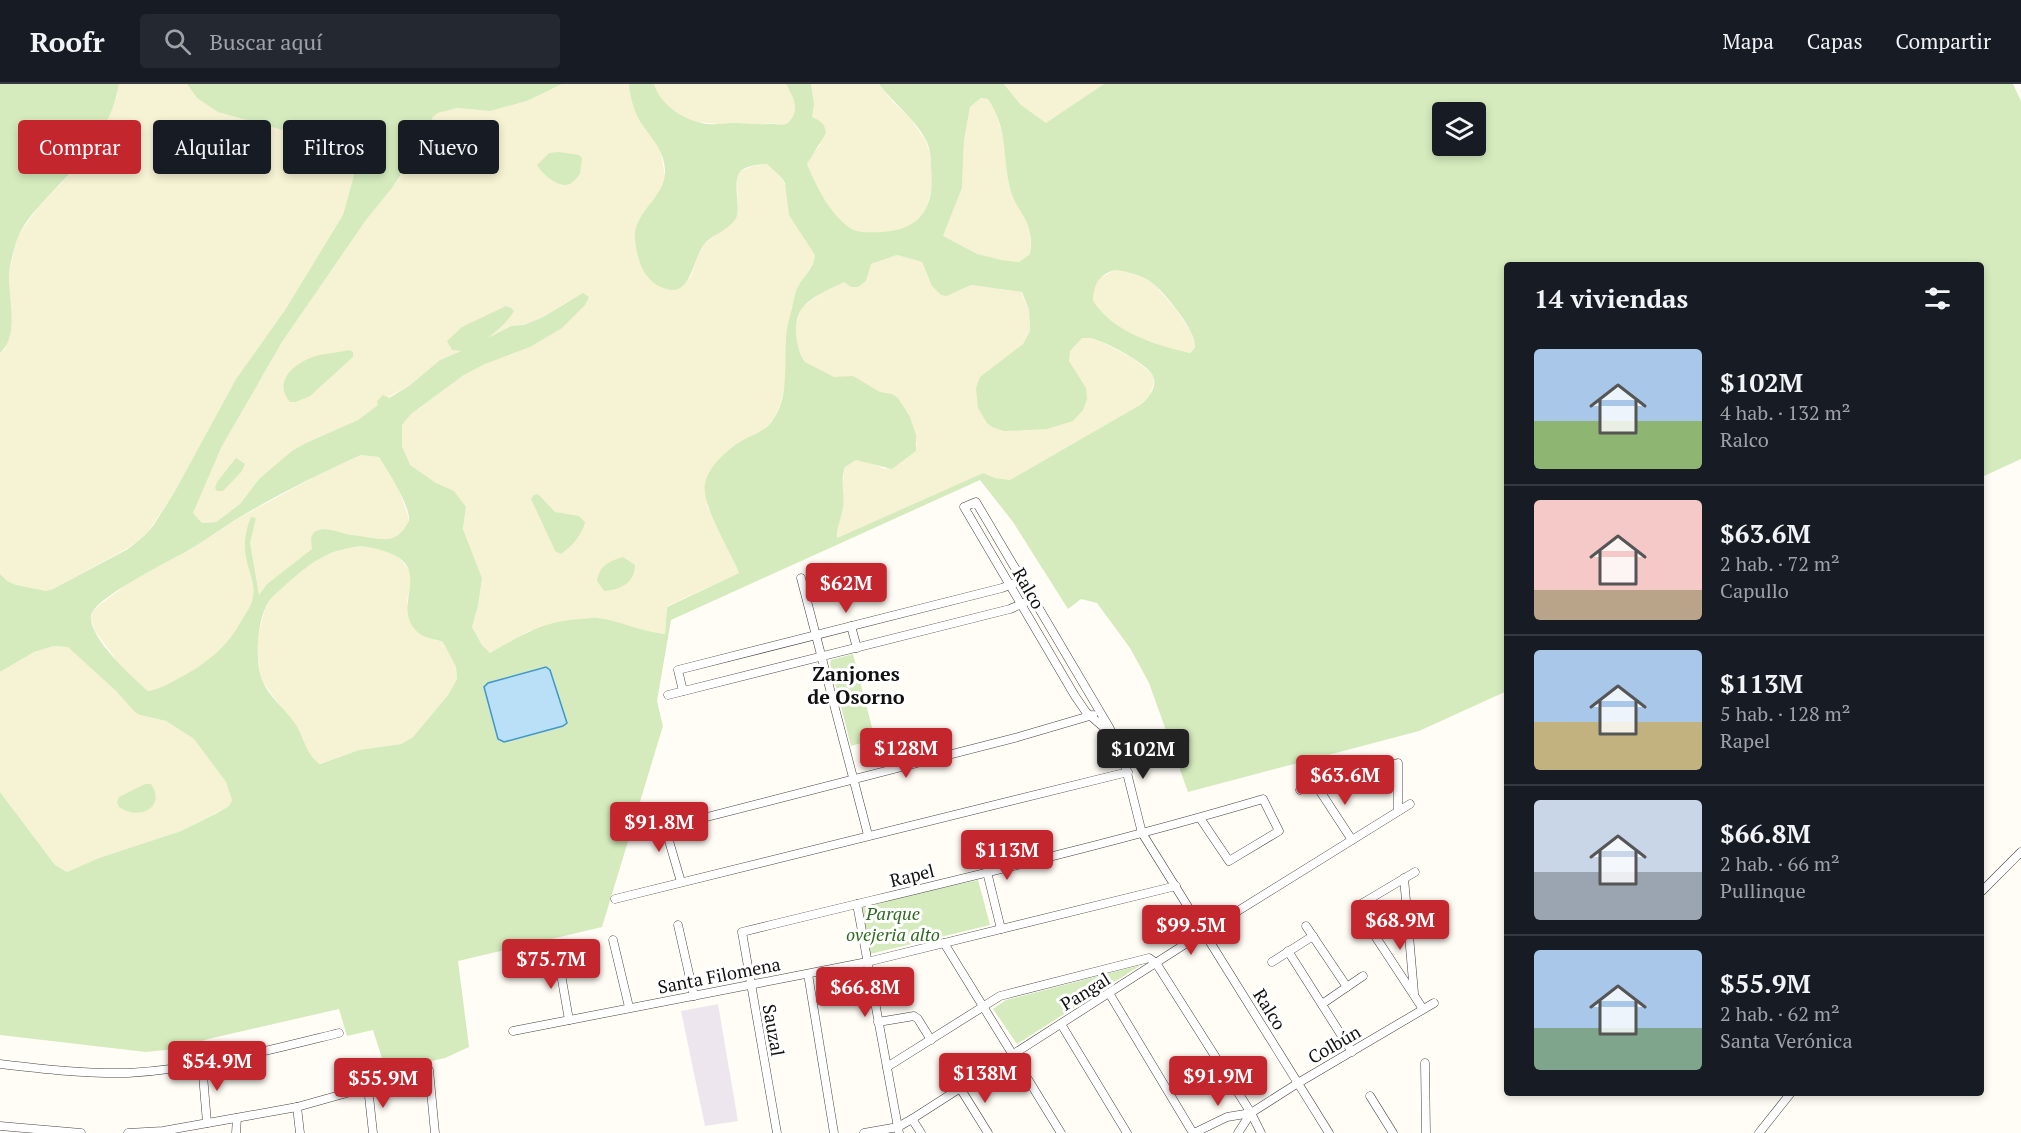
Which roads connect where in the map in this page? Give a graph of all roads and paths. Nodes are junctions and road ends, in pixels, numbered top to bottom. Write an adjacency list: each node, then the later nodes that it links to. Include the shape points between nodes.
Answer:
1 (801, 578): 7 (street)
2 (1022, 580): 3 (street); 3 (street, Ralco, via 976,502 964,507); 4 (street, Ralco)
3 (1010, 585): 5 (street, Ralco); 6 (street)
4 (1033, 599): 5 (street); 12 (street, Ralco)
5 (1022, 605): 8 (street); 13 (street, Ralco)
6 (851, 626): 7 (street); 8 (street)
7 (816, 635): 9 (street); 10 (street, via 678,670)
8 (857, 648): 9 (street)
9 (821, 656): 10 (street); 16 (street)
10 (683, 691): 11 (street)
11 (668, 695)
12 (1100, 712): 13 (street); 14 (street, Ralco)
13 (1090, 716): 14 (street, Ralco); 16 (street)
14 (1115, 737): 15 (street, Ralco)
15 (1128, 772): 24 (street, Ralco); 25 (street)
16 (854, 779): 22 (street); 25 (street)
17 (1316, 785): 18 (street); 20 (street, via 1398,763); 26 (street)
18 (1300, 790)
19 (1410, 804): 20 (street, Pangal)
20 (1398, 811): 26 (street, Pangal)
21 (662, 817): 31 (street)
22 (703, 818)
23 (1200, 818): 23 (street, Rapel, via 1263,799 1279,831 1229,861); 24 (street, Rapel)
24 (1142, 833): 28 (street, Rapel); 32 (street, Ralco)
25 (868, 835): 31 (street)
26 (1353, 840): 40 (street, Pangal)
27 (2021, 852): 33 (street)
28 (987, 872): 35 (street, Rapel); 38 (street)
29 (1415, 872): 30 (street)
30 (1404, 878): 54 (street); 54 (street, via 1356,907)
31 (681, 882): 34 (street)
32 (1176, 886): 38 (street, Santa Filomena); 40 (street, Ralco)
33 (1984, 889)
34 (615, 898)
35 (857, 904): 39 (street, Rapel); 47 (street)
36 (678, 925): 55 (street)
37 (1306, 926): 41 (street)
38 (1001, 929): 43 (street, Santa Filomena)
39 (742, 932): 51 (street, Sauzal)
40 (1204, 932): 48 (street, Pangal); 73 (street, Ralco)
41 (1313, 936): 44 (street); 52 (street)
42 (613, 940): 59 (street)
43 (944, 943): 47 (street, Santa Filomena); 58 (street)
44 (1288, 951): 46 (street); 56 (street)
45 (558, 957): 61 (street)
46 (1272, 962)
47 (867, 963): 49 (street, Santa Filomena); 62 (street)
48 (1156, 963): 53 (street, Pangal); 58 (street, via 1149,958 1000,996); 79 (street)
49 (808, 974): 51 (street, Santa Filomena); 93 (street)
50 (1363, 976): 52 (street)
51 (750, 985): 55 (street, Santa Filomena); 92 (street, Sauzal)
52 (1347, 987): 56 (street)
53 (1109, 993): 63 (street, Pangal); 99 (street)
54 (1414, 995): 60 (street)
55 (694, 996): 59 (street, Santa Filomena)
56 (1322, 1004): 67 (street)
57 (1434, 1004): 60 (street, Colbún)
58 (983, 1006): 66 (street); 68 (street)
59 (629, 1007): 61 (street, Santa Filomena)
60 (1424, 1009): 67 (street, Colbún)
61 (569, 1020): 64 (street, Santa Filomena)
62 (878, 1022): 66 (street, via 914,1016); 72 (street)
63 (1061, 1024): 68 (street, Pangal); 98 (street)
64 (513, 1031)
65 (339, 1033): 71 (street)
66 (931, 1040): 72 (street)
67 (1352, 1052): 73 (street, Colbún)
68 (1013, 1055): 75 (street, Pangal); 97 (street)
69 (1425, 1063): 104 (street)
70 (0, 1064): 71 (street, via 127,1073)
71 (202, 1064): 82 (street)
72 (887, 1067): 84 (street)
73 (1298, 1083): 79 (street, Colbún); 102 (street, Ralco)
74 (368, 1087): 78 (street); 90 (street); 91 (street, via 429,1070)
75 (960, 1088): 81 (street, Pangal); 96 (street)
76 (1370, 1096): 103 (street)
77 (1788, 1096): 105 (street)
78 (297, 1107): 80 (street); 89 (street)
79 (1251, 1113): 99 (street, Colbún, via 1227,1117); 100 (street, Colbún); 101 (street)
80 (237, 1118): 82 (street); 88 (street)
81 (912, 1119): 84 (street, Pangal); 95 (street)
82 (207, 1123): 85 (street)
83 (5, 1128): 86 (street)
84 (898, 1130): 94 (street, Pangal)
85 (163, 1132): 87 (street)
86 (81, 1133)
87 (128, 1133)
88 (236, 1133)
89 (300, 1133)
90 (373, 1133)
91 (435, 1133)
92 (777, 1133)
93 (834, 1133)
94 (864, 1133)
95 (921, 1133)
96 (988, 1133)
97 (1060, 1133)
98 (1127, 1133)
99 (1194, 1133)
100 (1238, 1133)
101 (1261, 1133)
102 (1329, 1133)
103 (1393, 1133)
104 (1426, 1133)
105 (1759, 1133)

